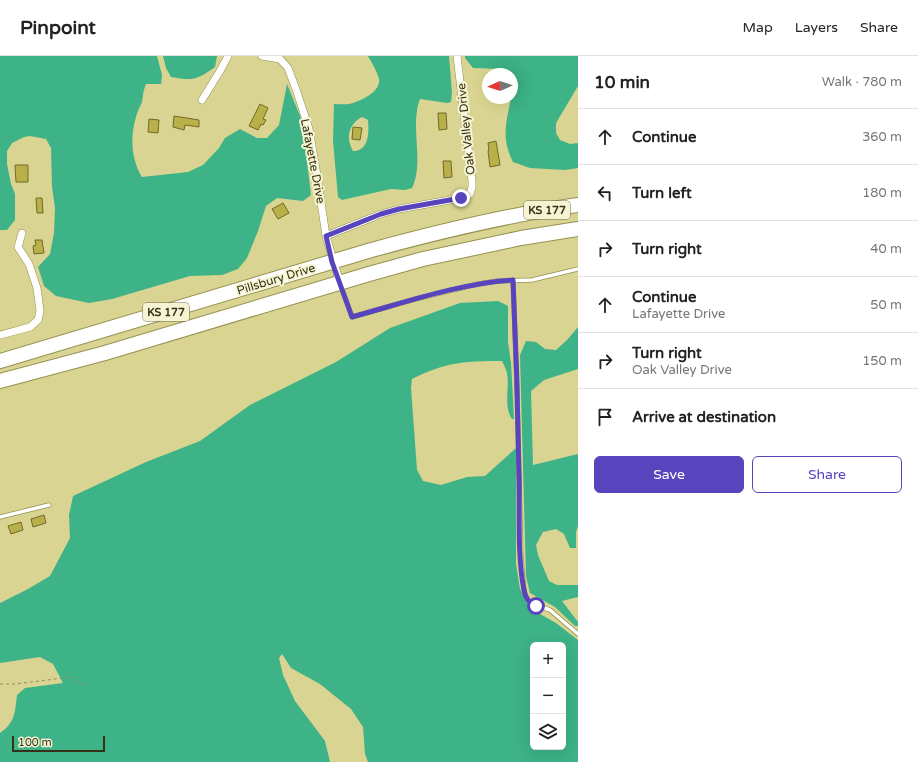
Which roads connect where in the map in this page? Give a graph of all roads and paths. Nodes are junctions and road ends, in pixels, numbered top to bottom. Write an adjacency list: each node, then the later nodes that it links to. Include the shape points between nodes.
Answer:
1 (228, 56): 4 (street)
2 (262, 56): 8 (street, Lafayette Drive, via 280,59 288,68 297,92 308,129)
3 (457, 56): 8 (street, Oak Valley Drive, via 472,181 470,194 381,214)
4 (202, 100)
5 (578, 205): 9 (highway, Pillsbury Drive / KS 177, via 477,223)
6 (578, 229): 12 (highway, Pillsbury Drive / KS 177, via 423,259)
7 (22, 233): 13 (street, via 18,247 29,264 37,288 40,311 38,320 30,327)
8 (326, 236): 9 (street, Lafayette Drive)
9 (332, 262): 12 (street, Lafayette Drive); 14 (highway, Pillsbury Drive / KS 177)
10 (578, 269): 11 (lane, via 532,280)
11 (513, 280): 12 (lane, via 497,281 419,298 352,317); 18 (lane, via 524,591 531,604 550,610)
12 (340, 284): 15 (highway, Pillsbury Drive / KS 177)
13 (0, 335)
14 (0, 361)
15 (0, 381)
16 (49, 505): 17 (lane)
17 (0, 517)
18 (578, 634)
19 (0, 684): 20 (path, via 72,677)
20 (85, 686)

